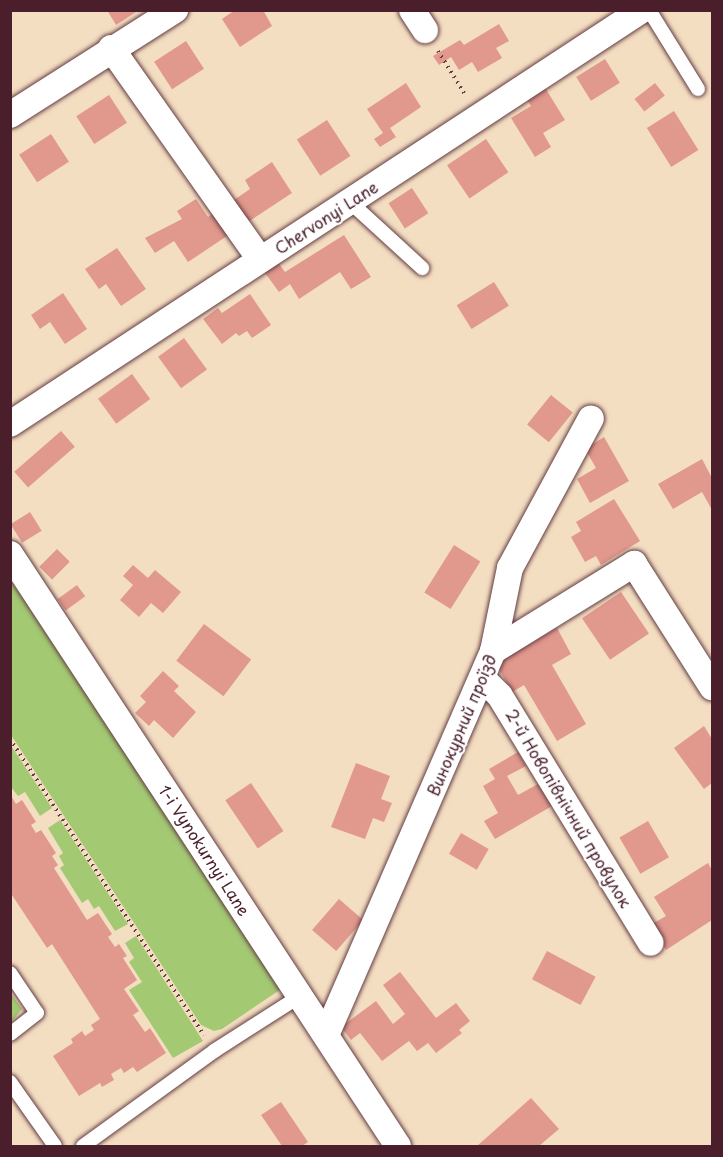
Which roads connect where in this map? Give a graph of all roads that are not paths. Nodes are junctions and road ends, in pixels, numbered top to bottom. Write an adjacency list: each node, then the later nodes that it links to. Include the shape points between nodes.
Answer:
1 (175, 10): 4 (street)
2 (642, 10): 7 (street, Chervonyi Lane)
3 (649, 10): 5 (lane)
4 (111, 48): 6 (street); 8 (street)
5 (698, 89)
6 (10, 115)
7 (350, 202): 8 (street, Chervonyi Lane); 9 (lane)
8 (260, 259): 11 (street, Chervonyi Lane)
9 (422, 268)
10 (591, 418): 13 (street, Винокурний проїзд, via 510,568)
11 (10, 424)
12 (10, 554): 18 (street, 1-i Vynokurnyi Lane)
13 (493, 651): 14 (street, Винокурний проїзд); 15 (street, via 634,564)
14 (482, 678): 16 (street, 2-й Новопівнічний провулок, via 500,696); 19 (street, Винокурний проїзд)
15 (712, 687)
16 (651, 943)
17 (10, 973): 20 (lane, via 37,1013)
18 (300, 996): 19 (street, 1-i Vynokurnyi Lane); 23 (lane, via 214,1051)
19 (327, 1033): 24 (street, 1-i Vynokurnyi Lane)
20 (10, 1034)
21 (10, 1082): 22 (lane)
22 (56, 1146)
23 (83, 1146)
24 (398, 1146)

